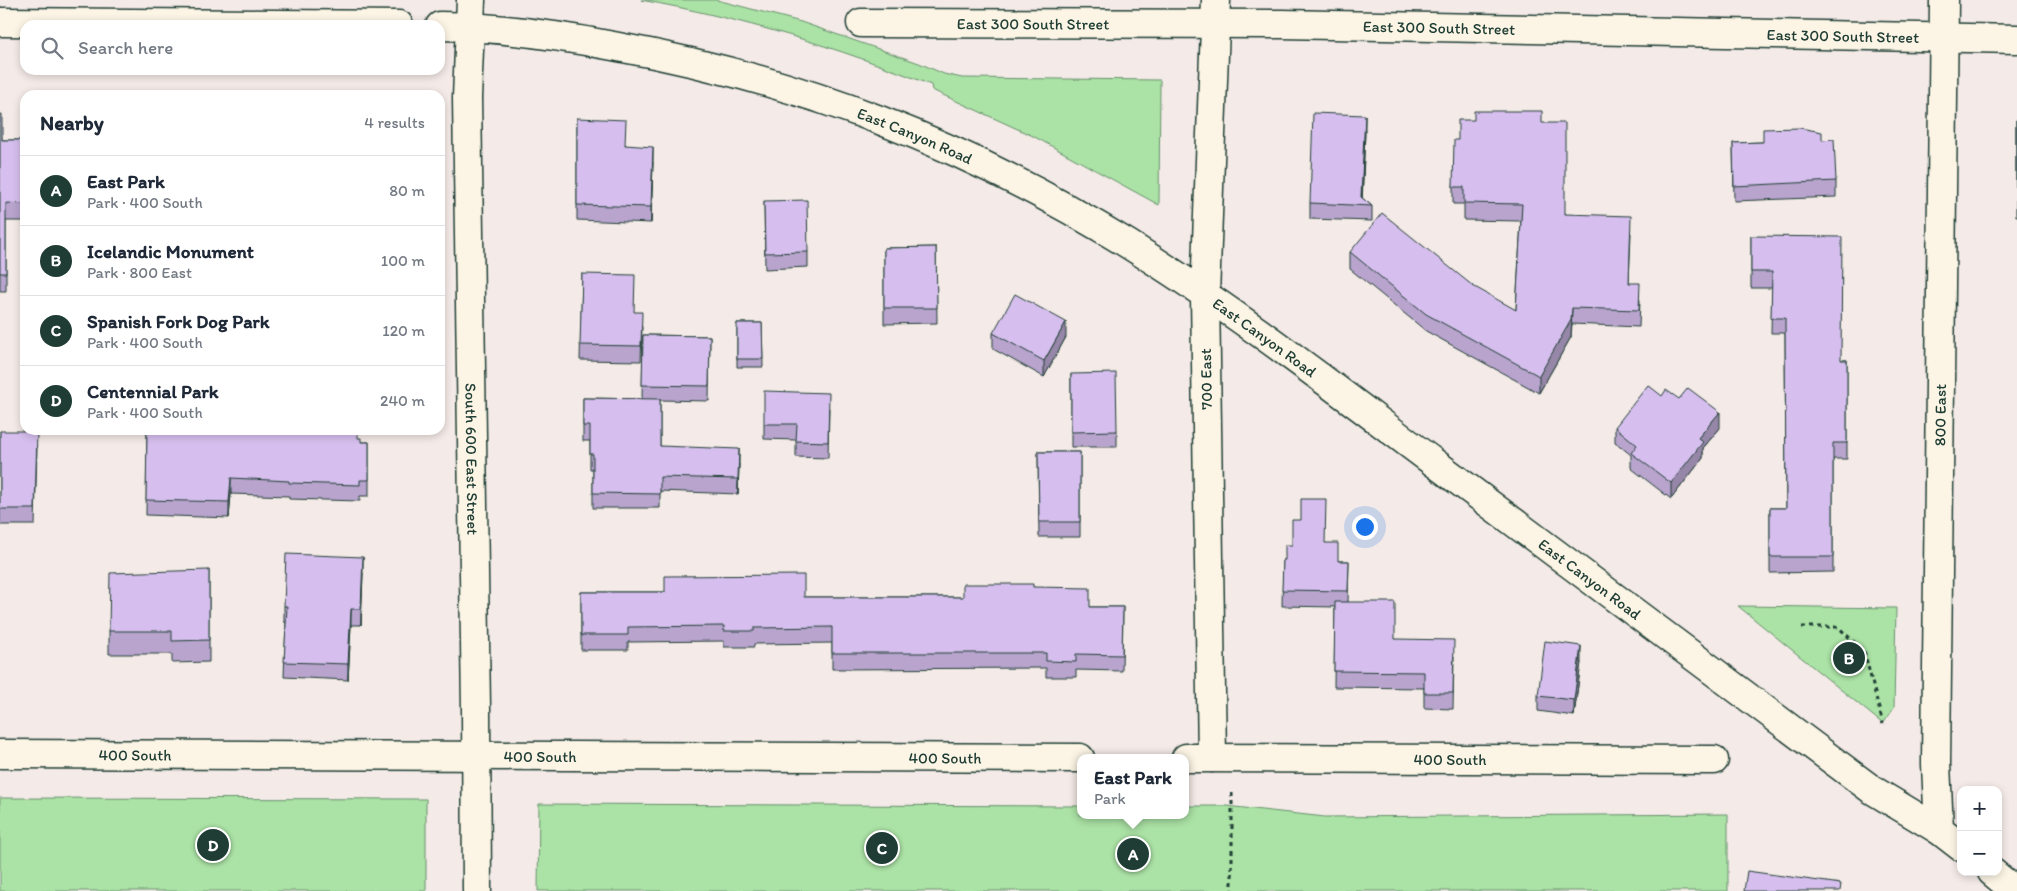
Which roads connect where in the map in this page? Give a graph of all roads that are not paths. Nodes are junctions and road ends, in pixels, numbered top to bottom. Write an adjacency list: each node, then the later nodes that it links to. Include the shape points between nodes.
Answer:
1 (471, 0): 8 (street, South 600 East Street)
2 (1944, 0): 9 (street, 800 East)
3 (1215, 12): 6 (street, East 300 South Street); 9 (street, East 300 South Street); 11 (street, 700 East)
4 (0, 22): 5 (street)
5 (20, 22)
6 (861, 23)
7 (445, 26): 8 (street, East Canyon Road)
8 (471, 27): 11 (street, East Canyon Road, via 544,34 651,52 798,90 860,111 987,165 1126,243); 13 (street, South 600 East Street, via 467,98)
9 (1944, 38): 10 (street, East 300 South Street); 17 (street, 800 East)
10 (2017, 39)
11 (1205, 295): 15 (street, 700 East); 17 (street, East Canyon Road, via 1871,789)
12 (0, 754): 13 (street, 400 South)
13 (477, 756): 14 (street, 400 South); 20 (street, South 600 East Street)
14 (1077, 758)
15 (1199, 758): 16 (street, 400 South)
16 (1714, 760)
17 (1938, 830): 18 (street, East Canyon Road)
18 (1957, 844)
19 (1997, 876): 21 (street)
20 (477, 891)
21 (2015, 891)

